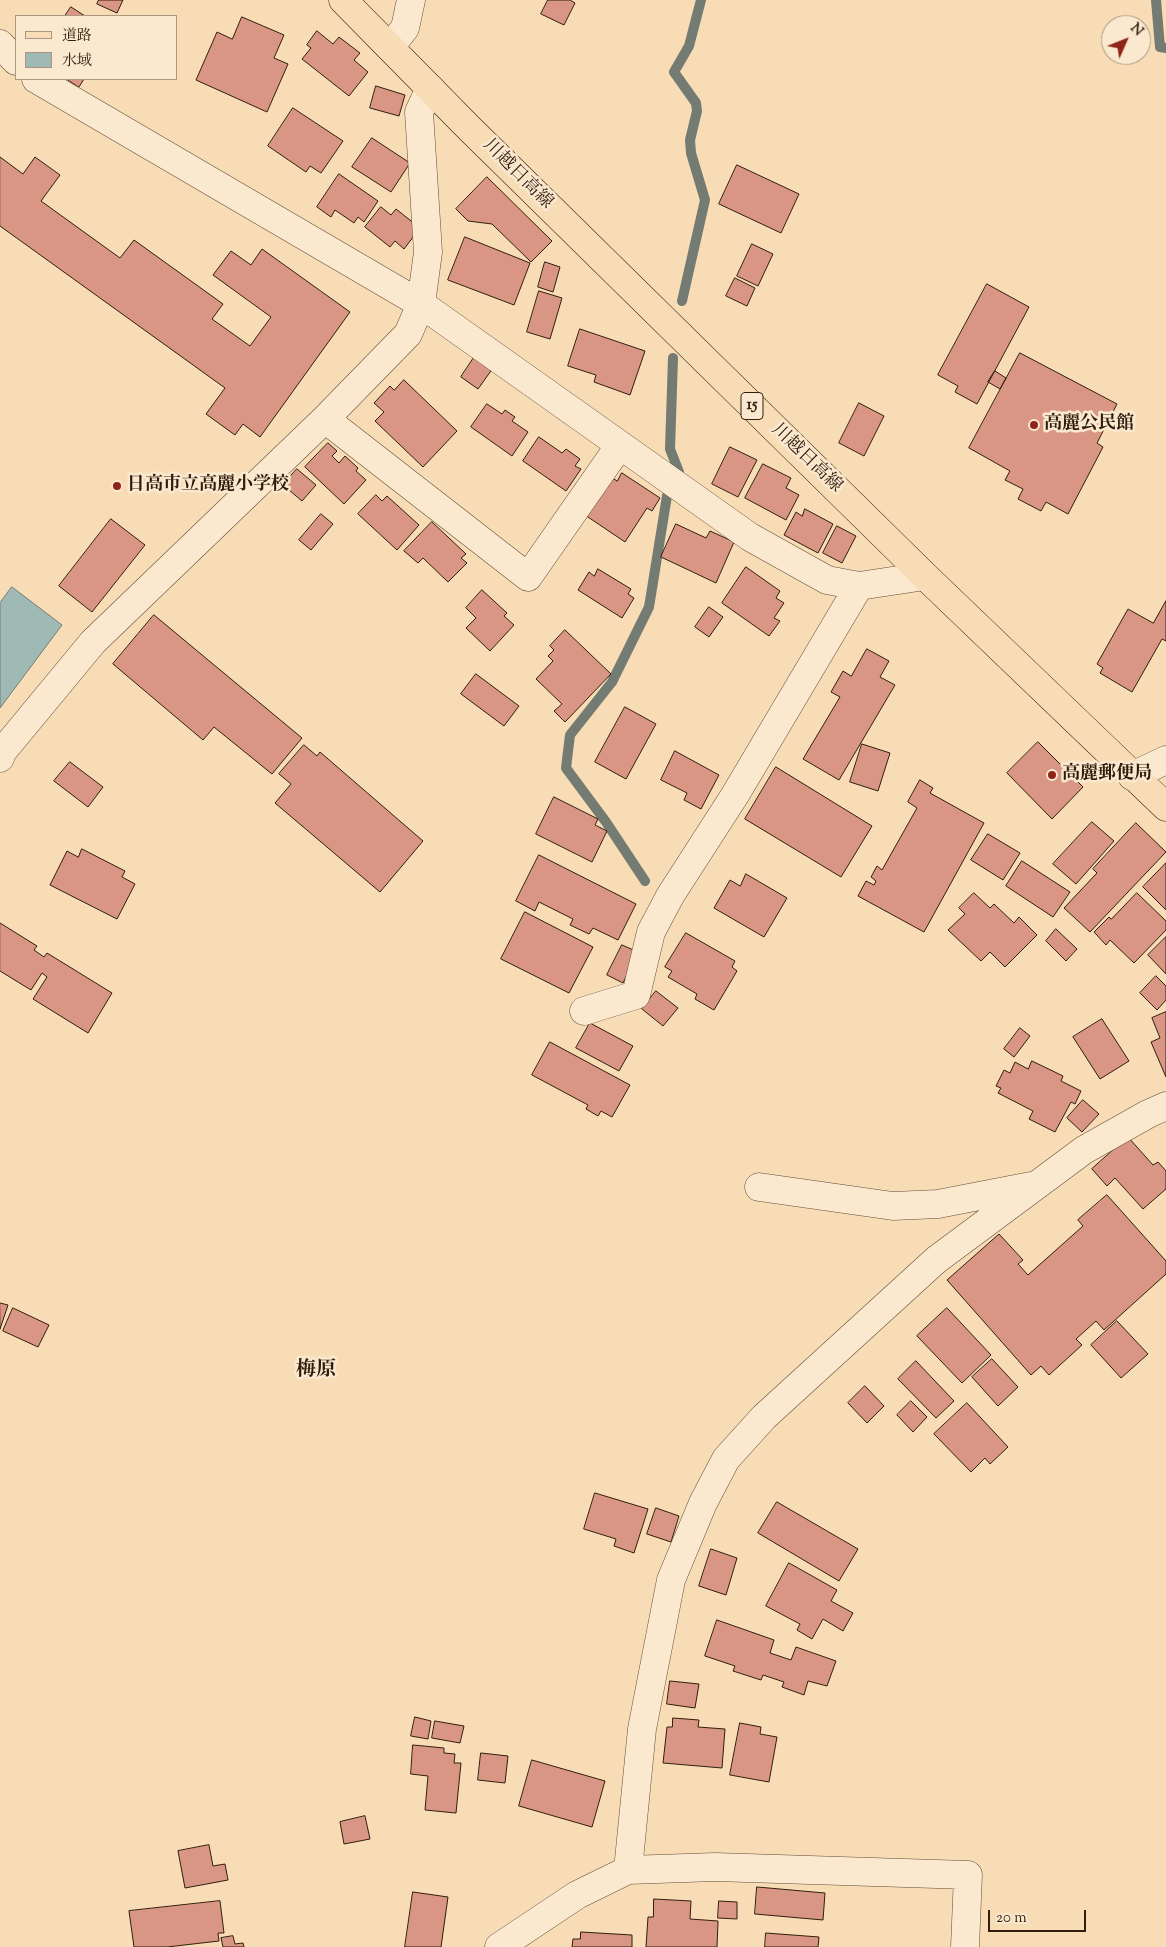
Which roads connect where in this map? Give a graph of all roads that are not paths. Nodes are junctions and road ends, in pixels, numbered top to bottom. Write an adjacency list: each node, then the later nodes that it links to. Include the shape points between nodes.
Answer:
1 (343, 0): 4 (main road, 川越日高線 / 15)
2 (411, 0): 4 (street, via 405,28)
3 (0, 44): 5 (street)
4 (390, 47): 7 (main road, 川越日高線 / 15)
5 (15, 60)
6 (38, 80): 8 (street)
7 (430, 88): 8 (street, via 419,112 428,252); 11 (main road, 川越日高線 / 15)
8 (421, 304): 9 (street, via 408,334); 10 (street)
9 (325, 419): 10 (street, via 528,577); 13 (street, via 93,642)
10 (620, 445): 12 (street, via 750,537 827,580)
11 (925, 576): 12 (street); 15 (main road, 川越日高線 / 15)
12 (859, 586): 17 (street, via 670,896 651,932 636,995)
13 (0, 758)
14 (1166, 760): 15 (street)
15 (1132, 776): 16 (main road, 川越日高線 / 15)
16 (1166, 807)
17 (584, 1011)
18 (1166, 1106): 19 (street, via 1084,1150)
19 (1037, 1185): 20 (street, via 938,1204 894,1206); 21 (street, via 936,1260 764,1417 726,1459 703,1503 671,1580 642,1730)
20 (759, 1187)
21 (628, 1870): 22 (street, via 577,1895); 23 (street, via 715,1867 968,1875)
22 (499, 1947)
23 (965, 1947)

